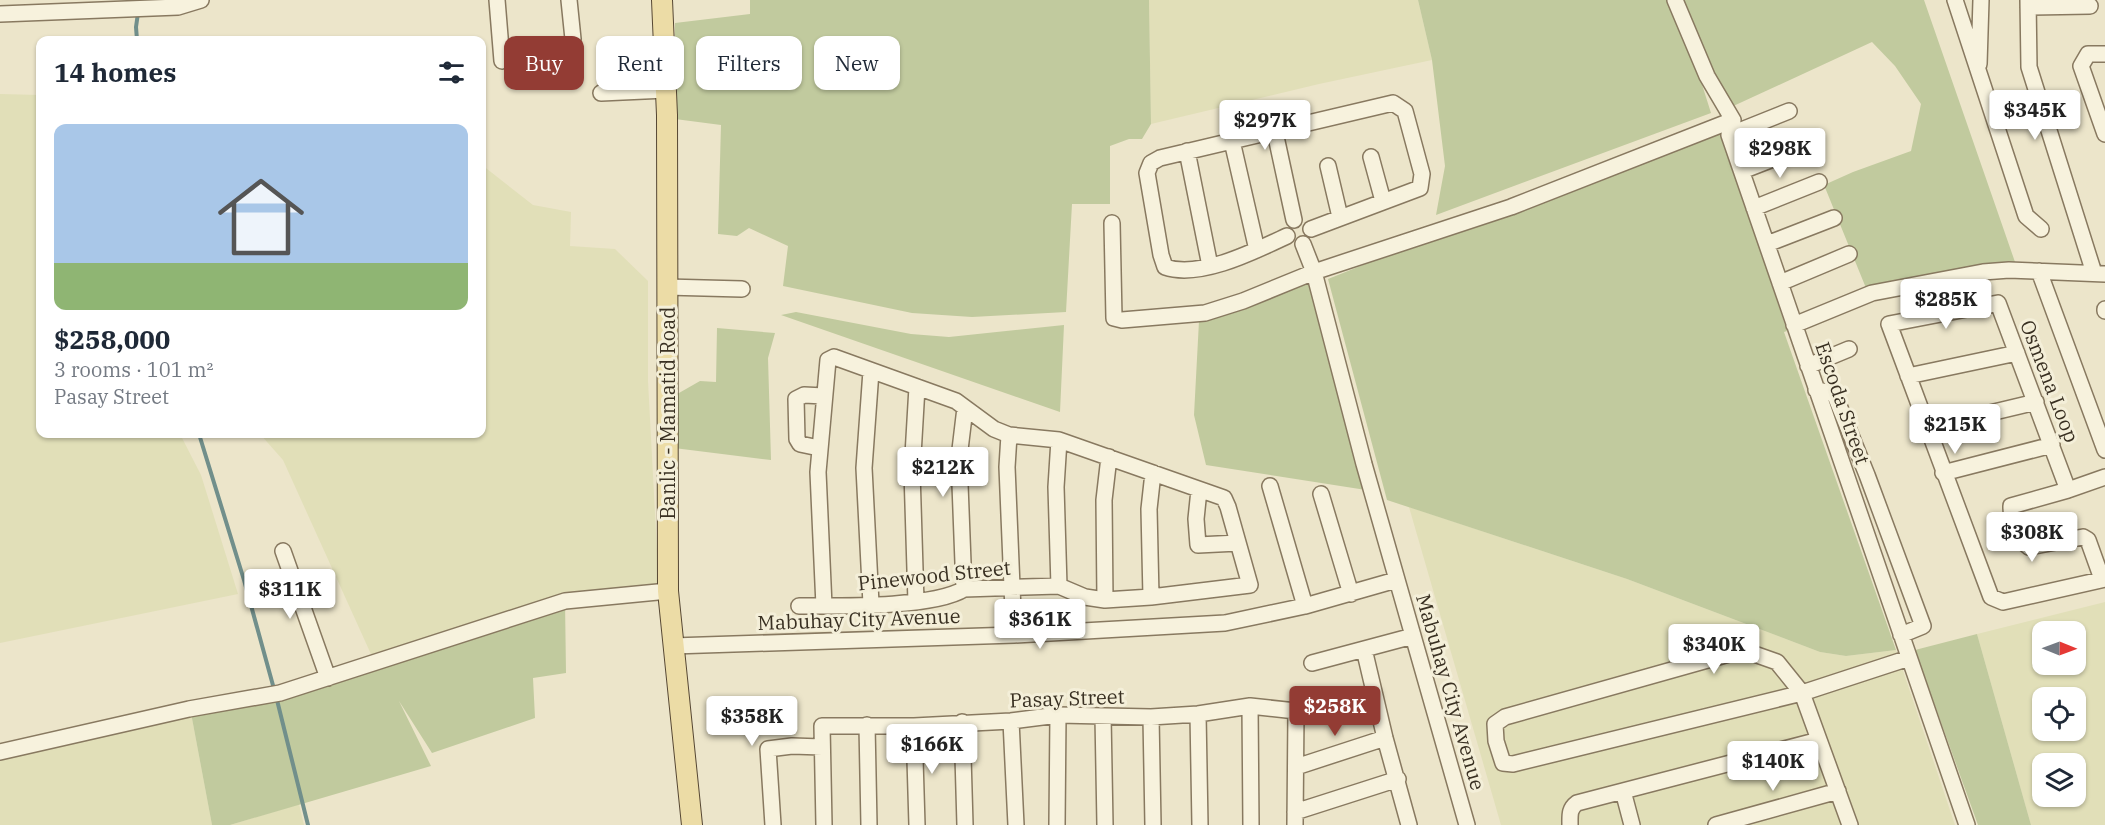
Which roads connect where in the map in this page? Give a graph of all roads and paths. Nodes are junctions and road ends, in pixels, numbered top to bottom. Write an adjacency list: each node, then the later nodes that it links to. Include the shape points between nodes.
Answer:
1 (201, 0): 10 (street, via 178,7)
2 (497, 0): 14 (street)
3 (569, 0): 11 (street)
4 (662, 0): 12 (main road, Banlic - Mamatid Road)
5 (1675, 0): 20 (street, Escoda Street)
6 (1955, 0): 15 (street)
7 (1981, 0): 15 (street)
8 (2028, 3): 9 (street); 46 (street, via 2030,67)
9 (2095, 3)
10 (0, 14)
11 (573, 36)
12 (664, 36)
13 (2105, 54): 18 (street, via 2088,54 2081,66)
14 (502, 61)
15 (1979, 79): 37 (street, via 2026,216)
16 (666, 90): 17 (street); 48 (main road, Banlic - Mamatid Road)
17 (601, 93)
18 (2099, 101): 22 (street)
19 (1789, 111): 20 (street)
20 (1731, 127): 28 (street, Escoda Street); 45 (street, via 1511,207)
21 (1275, 132): 23 (street); 30 (street, via 1393,103 1405,111 1422,174 1420,188); 34 (street)
22 (2105, 134)
23 (1232, 141): 25 (street); 41 (street)
24 (1804, 147): 28 (street)
25 (1187, 151): 43 (street); 43 (street, via 1160,158 1151,163 1147,173 1161,255 1166,267 1177,271)
26 (1371, 157): 30 (street)
27 (1328, 166): 32 (street)
28 (1742, 171): 31 (street, Escoda Street)
29 (1819, 182): 31 (street)
30 (1383, 201): 32 (street)
31 (1754, 208): 40 (street, Escoda Street)
32 (1340, 217): 36 (street)
33 (1834, 218): 40 (street)
34 (1294, 220): 36 (street, via 1304,221); 38 (street)
35 (1112, 223): 45 (street, via 1113,313 1114,318 1122,320 1204,313)
36 (1311, 228): 39 (street, via 1310,238)
37 (2041, 229)
38 (1287, 236): 39 (street, via 1293,243); 41 (street)
39 (1303, 244): 45 (street)
40 (1767, 244): 47 (street, Escoda Street)
41 (1257, 250): 43 (street)
42 (1850, 254): 47 (street)
43 (1210, 266)
44 (2039, 271): 46 (street); 50 (street, via 1983,272 1872,293); 66 (street)
45 (1314, 272): 78 (street)
46 (2099, 274)
47 (1780, 283): 50 (street, Escoda Street)
48 (666, 287): 49 (street); 82 (main road, Banlic - Mamatid Road)
49 (742, 289)
50 (1794, 325): 53 (street, Escoda Street)
51 (1850, 349): 53 (street)
52 (2017, 352): 55 (street); 55 (street, Osmena Loop, via 1998,303 1888,324); 59 (street, Osmena Loop)
53 (1808, 366): 57 (street, Escoda Street)
54 (871, 371): 56 (street); 58 (street, via 834,357 828,360); 87 (street, via 864,468)
55 (1908, 376): 61 (street, Osmena Loop)
56 (917, 387): 60 (street); 86 (street, via 912,471)
57 (1816, 390): 92 (street, Escoda Street); 92 (street, via 1833,393 1836,398 1923,626)
58 (824, 396): 65 (street); 65 (street, via 804,395 796,399 796,440)
59 (2036, 402): 61 (street); 64 (street, Osmena Loop)
60 (965, 408): 62 (street); 81 (street, via 959,458)
61 (1927, 428): 69 (street, Osmena Loop)
62 (1009, 435): 63 (street); 80 (street)
63 (1059, 440): 67 (street); 79 (street)
64 (2052, 445): 69 (street); 73 (street, Osmena Loop)
65 (819, 448): 89 (street)
66 (2105, 450)
67 (1109, 457): 68 (street); 85 (street, via 1104,500)
68 (1153, 473): 72 (street); 84 (street, via 1149,509)
69 (1944, 473): 77 (street, Osmena Loop, via 1991,597 2003,602)
70 (2105, 477): 73 (street)
71 (1270, 486): 90 (street)
72 (1199, 490): 75 (street, via 1224,498); 75 (street, via 1198,545)
73 (2068, 490): 77 (street, via 2011,506 2020,541 2029,547 2083,537 2088,540)
74 (1321, 494): 83 (street)
75 (1238, 543): 84 (street, Pinewood Street, via 1250,585)
76 (283, 551): 98 (street)
77 (2103, 579)
78 (1396, 580): 83 (street, Mabuhay City Avenue); 93 (street, Mabuhay City Avenue)
79 (1059, 586): 80 (street, Pinewood Street); 85 (street, Pinewood Street)
80 (1012, 587): 81 (street, Pinewood Street); 91 (street)
81 (964, 589): 86 (street, Pinewood Street, via 954,595)
82 (668, 591): 94 (main road, Banlic - Mamatid Road); 98 (street, via 565,601)
83 (1352, 594): 90 (street, Mabuhay City Avenue)
84 (1151, 597): 85 (street, Pinewood Street)
85 (1105, 600)
86 (916, 602): 87 (street, Pinewood Street)
87 (871, 604): 89 (street, Pinewood Street)
88 (799, 606): 89 (street, Pinewood Street)
89 (824, 606)
90 (1305, 606): 91 (street, Mabuhay City Avenue, via 1225,623)
91 (1014, 635): 94 (street, Mabuhay City Avenue)
92 (1901, 635): 96 (street, Escoda Street)
93 (1413, 636): 95 (street); 133 (street, Mabuhay City Avenue)
94 (673, 646): 120 (main road, Banlic - Mamatid Road)
95 (1364, 649): 97 (street); 100 (street)
96 (1909, 658): 99 (street); 138 (street, Escoda Street)
97 (1312, 663)
98 (328, 678): 114 (street, via 280,693 189,709)
99 (1802, 693): 99 (street, via 1513,764 1503,763 1496,741 1494,724 1505,717 1743,650 1777,662); 112 (street)
100 (1373, 694): 102 (street, Pasay Street); 111 (street)
101 (1250, 706): 102 (street, Pasay Street); 103 (street, Pasay Street); 131 (street)
102 (1296, 711): 115 (street)
103 (1197, 714): 106 (street, Pasay Street); 130 (street)
104 (1058, 715): 105 (street, Pasay Street); 107 (street, Pasay Street); 127 (street)
105 (1102, 716): 106 (street, Pasay Street); 128 (street)
106 (1151, 717): 129 (street)
107 (1011, 721): 108 (street, Pasay Street); 126 (street)
108 (962, 722): 110 (street, Pasay Street); 125 (street)
109 (867, 725): 110 (street, Pasay Street); 113 (street, Pasay Street, via 822,726); 123 (street)
110 (914, 726): 124 (street)
111 (1385, 738): 115 (street); 116 (street)
112 (1819, 740): 117 (street); 118 (street)
113 (822, 747): 121 (street, via 768,749); 122 (street, Pasay Street)
114 (0, 752)
115 (1296, 767): 119 (street)
116 (1398, 779): 119 (street); 132 (street)
117 (1623, 791): 134 (street, via 1577,803 1570,813); 135 (street)
118 (1838, 791): 136 (street); 137 (street)
119 (1295, 819)
120 (692, 825)
121 (773, 825)
122 (824, 825)
123 (869, 825)
124 (917, 825)
125 (965, 825)
126 (1016, 825)
127 (1057, 825)
128 (1105, 825)
129 (1153, 825)
130 (1200, 825)
131 (1251, 825)
132 (1409, 825)
133 (1467, 825)
134 (1570, 825)
135 (1632, 825)
136 (1716, 825)
137 (1850, 825)
138 (1967, 825)

